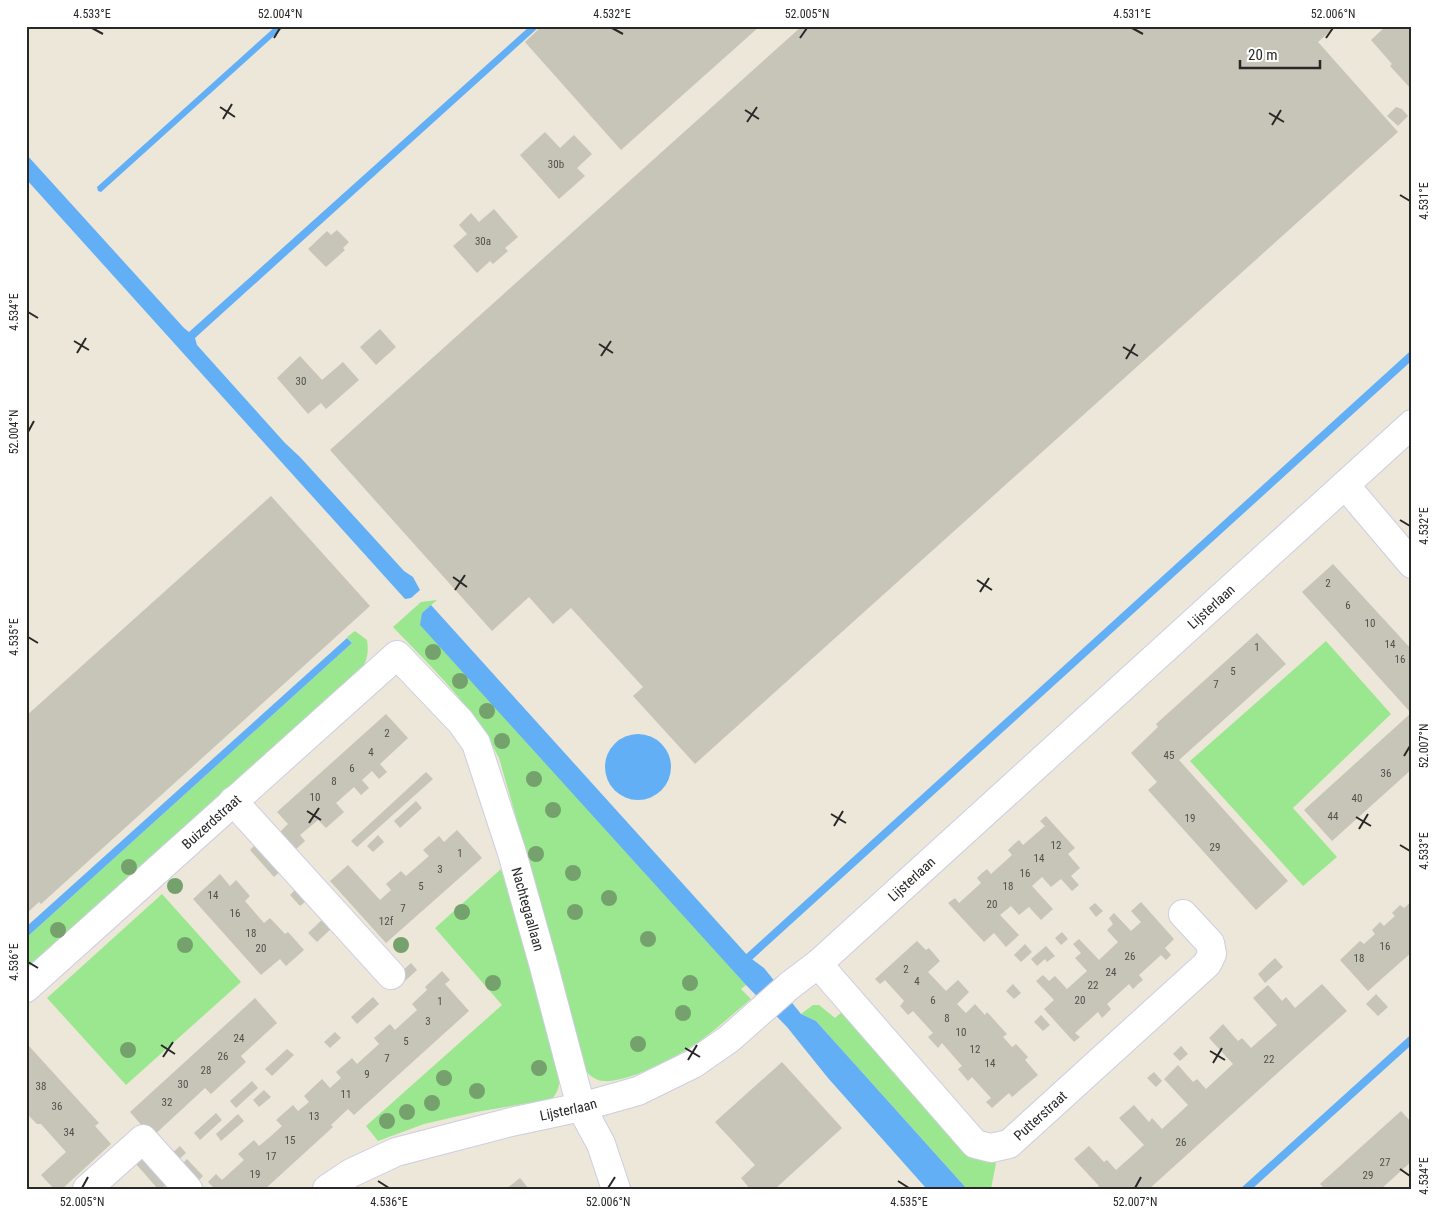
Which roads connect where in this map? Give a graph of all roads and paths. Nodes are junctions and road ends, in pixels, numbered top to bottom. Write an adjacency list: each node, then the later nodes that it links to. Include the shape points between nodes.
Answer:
1 (1412, 424): 2 (street, Lijsterlaan)
2 (1345, 485): 3 (street); 7 (street, Lijsterlaan)
3 (1412, 564)
4 (397, 655): 5 (street, Buizerdstraat); 10 (street, Nachtegaallaan, via 460,721 476,743 512,853)
5 (233, 801): 8 (street); 9 (street, Buizerdstraat)
6 (1183, 914): 7 (street, Putterstraat, via 1210,943 1212,954 1207,964 1009,1144 991,1148 975,1144)
7 (818, 964): 10 (street, Lijsterlaan, via 729,1039 693,1064 638,1091)
8 (391, 975)
9 (26, 988)
10 (581, 1108): 13 (street, Lijsterlaan, via 511,1122 396,1152 351,1172); 14 (street, Nachtegaallaan, via 601,1144)
11 (87, 1189): 12 (street, via 143,1139)
12 (188, 1189)
13 (327, 1189)
14 (616, 1189)

